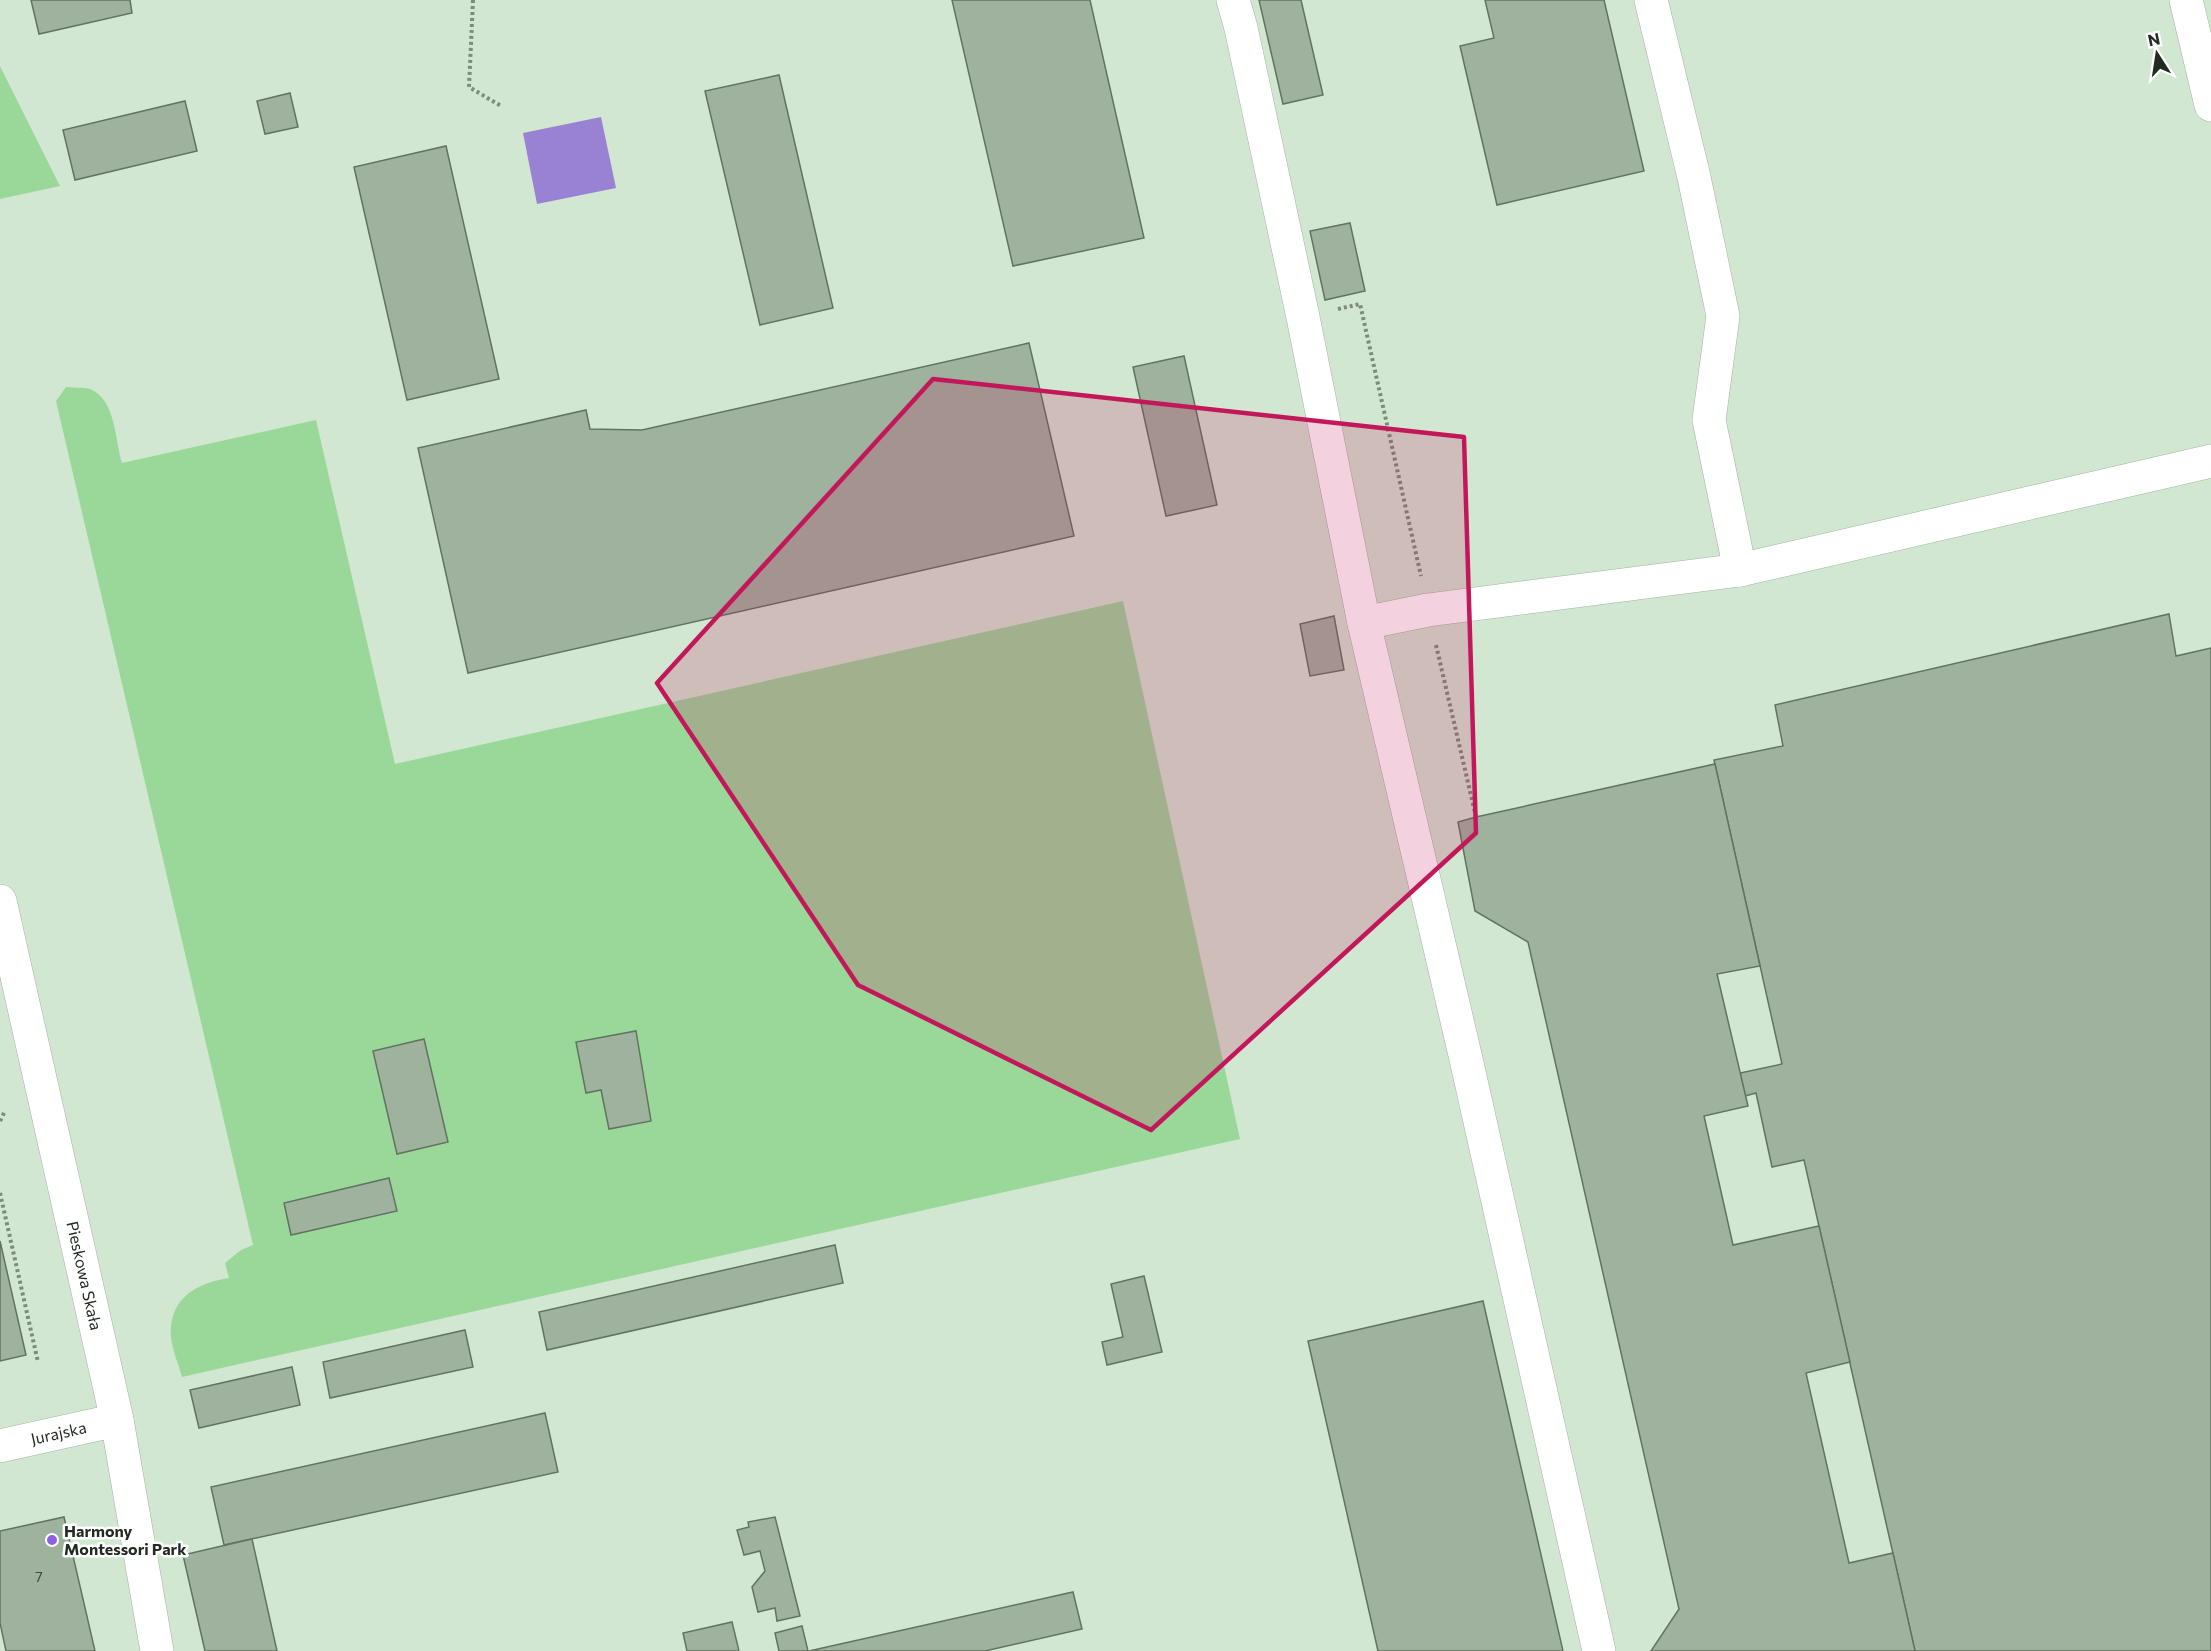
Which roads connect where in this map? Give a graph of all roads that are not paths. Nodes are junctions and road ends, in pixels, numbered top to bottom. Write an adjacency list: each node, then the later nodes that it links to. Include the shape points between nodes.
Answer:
1 (1233, 0): 7 (street, via 1303,317)
2 (1651, 0): 6 (street, via 1723,316 1709,420)
3 (2186, 0): 4 (street)
4 (2211, 105)
5 (2211, 461): 6 (street)
6 (1740, 570): 7 (street, via 1428,610)
7 (1364, 623): 12 (street)
8 (0, 901): 9 (street, Pieskowa Skała)
9 (117, 1420): 10 (street, Jurajska); 11 (street, Pieskowa Skała)
10 (0, 1446)
11 (157, 1651)
12 (1599, 1651)

